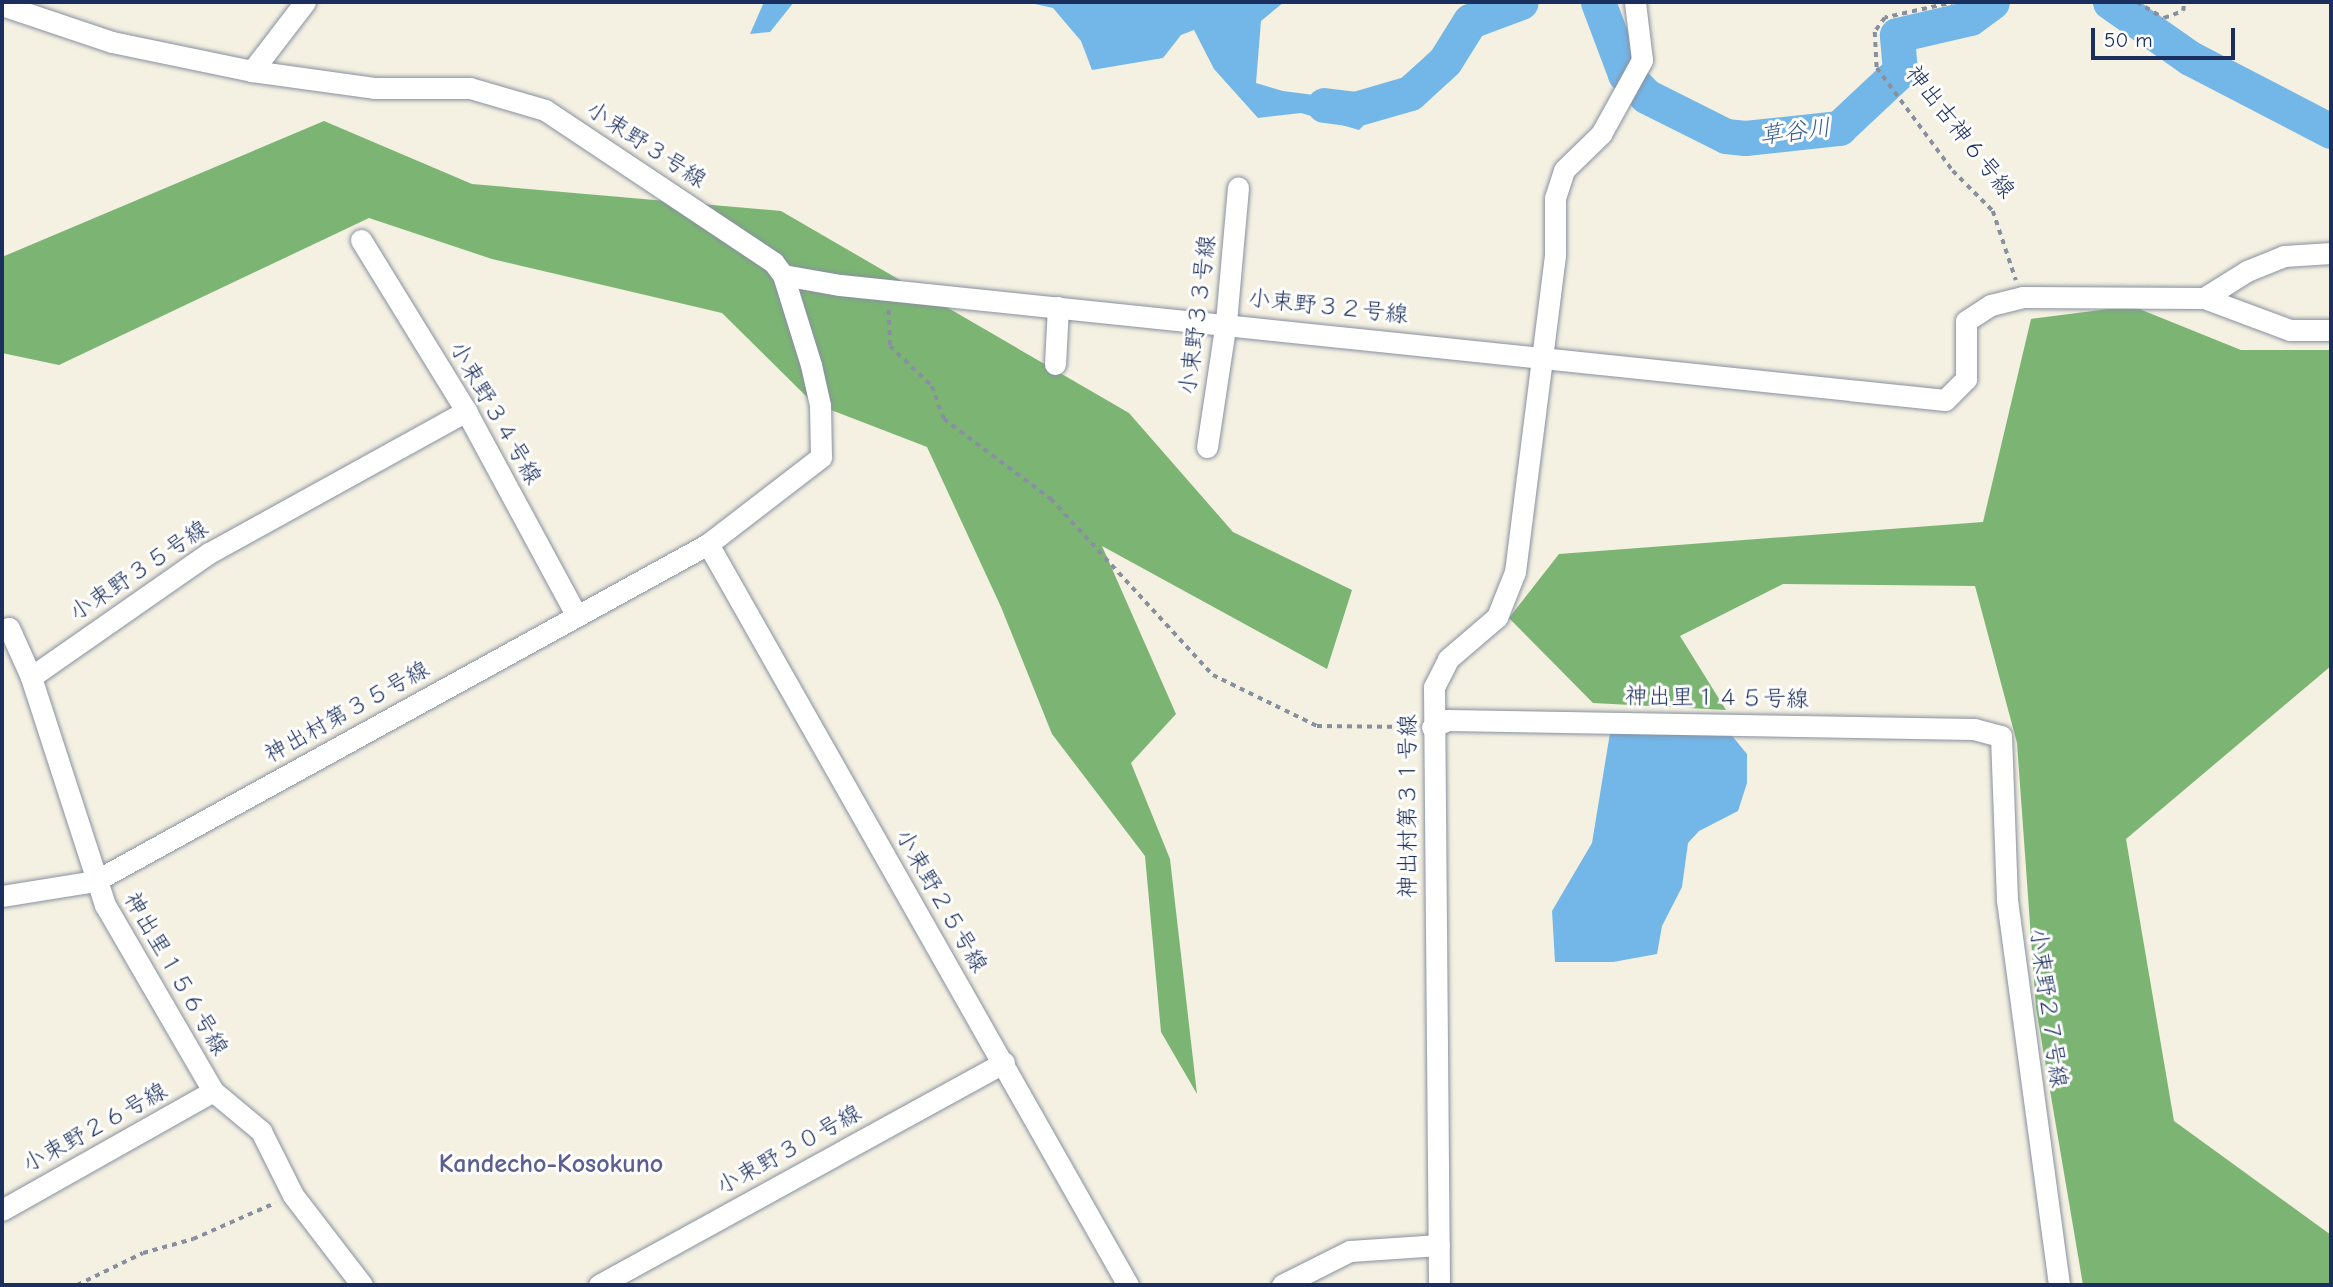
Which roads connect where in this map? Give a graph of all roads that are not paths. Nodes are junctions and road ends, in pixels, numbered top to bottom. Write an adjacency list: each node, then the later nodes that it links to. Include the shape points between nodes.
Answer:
1 (305, 2): 4 (street)
2 (1635, 2): 13 (street, 神出村第３１号線, via 1642,60 1601,134 1564,170 1555,198 1555,255)
3 (2, 5): 4 (street, 小束野３号線, via 138,48)
4 (252, 71): 8 (street, 小束野３号線, via 374,88 470,89 545,110 774,263)
5 (1238, 188): 11 (street, 小束野３３号線)
6 (361, 240): 15 (street, 小束野３４号線)
7 (2331, 253): 9 (street, via 2284,256 2247,271)
8 (783, 275): 10 (street, 小束野３２号線); 17 (street, via 820,405 821,457)
9 (2204, 298): 12 (street, via 2290,330); 13 (street, 小束野３２号線, via 2023,297 1991,305 1966,321 1966,379 1954,396 1945,400)
10 (1058, 307): 11 (street, 小束野３２号線); 14 (street)
11 (1226, 322): 13 (street, 小束野３２号線); 16 (street, 小束野３３号線)
12 (2331, 330)
13 (1541, 356): 21 (street, 神出村第３１号線, via 1515,572 1497,617 1448,659 1434,687)
14 (1055, 364)
15 (466, 411): 18 (street, 小束野３４号線); 20 (street, 小束野３５号線, via 209,553)
16 (1207, 447)
17 (708, 544): 18 (street, 神出村第３５号線); 25 (street, 小束野２５号線)
18 (577, 615): 23 (street, 神出村第３５号線)
19 (2, 630): 20 (street, via 9,628)
20 (31, 677): 23 (street)
21 (1432, 727): 22 (street, 神出里１４５号線, via 1448,720 1905,727 1974,729); 28 (street, 神出村第３１号線)
22 (2001, 736): 34 (street, 小束野２７号線, via 2007,900)
23 (95, 881): 24 (street, 神出村第３５号線); 26 (street, 神出里１５６号線)
24 (2, 896)
25 (1004, 1062): 30 (street, 小束野３０号線); 31 (street, 小束野２５号線)
26 (213, 1091): 27 (street, 小束野２６号線); 29 (street, via 261,1131 293,1195)
27 (2, 1209)
28 (1439, 1245): 32 (street, via 1350,1251); 33 (street, 神出村第３１号線)
29 (362, 1285)
30 (599, 1285)
31 (1128, 1285)
32 (1283, 1285)
33 (1439, 1285)
34 (2059, 1285)

